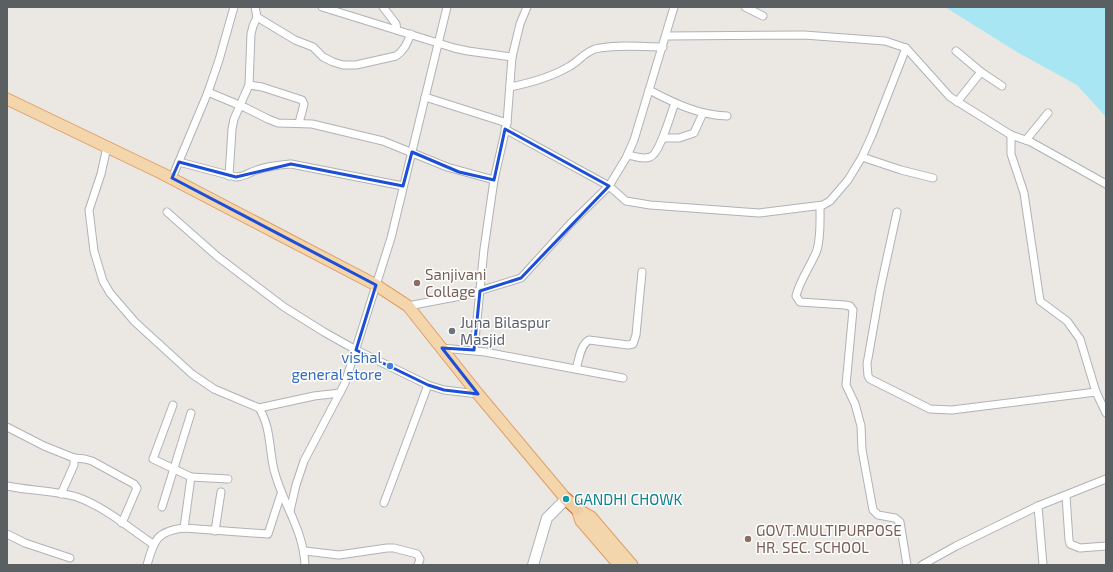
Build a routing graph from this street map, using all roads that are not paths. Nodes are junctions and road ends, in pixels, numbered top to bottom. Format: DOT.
graph roads {
  1 [pos="234,7"];
  2 [pos="254,7"];
  3 [pos="322,7"];
  4 [pos="383,7"];
  5 [pos="447,7"];
  6 [pos="527,7"];
  7 [pos="674,7"];
  8 [pos="745,7"];
  9 [pos="763,16"];
  10 [pos="257,17"];
  11 [pos="397,30"];
  12 [pos="411,34"];
  13 [pos="666,36"];
  14 [pos="438,42"];
  15 [pos="662,47"];
  16 [pos="906,48"];
  17 [pos="956,51"];
  18 [pos="512,57"];
  19 [pos="981,72"];
  20 [pos="249,84"];
  21 [pos="1002,86"];
  22 [pos="510,87"];
  23 [pos="649,90"];
  24 [pos="208,92"];
  25 [pos="425,98"];
  26 [pos="7,99"];
  27 [pos="957,102"];
  28 [pos="675,103"];
  29 [pos="240,105"];
  30 [pos="703,113"];
  31 [pos="1048,113"];
  32 [pos="727,116"];
  33 [pos="299,123"];
  34 [pos="506,126"];
  35 [pos="1011,135"];
  36 [pos="663,138"];
  37 [pos="1026,140"];
  38 [pos="108,147"];
  39 [pos="412,152"];
  40 [pos="628,155"];
  41 [pos="862,157"];
  42 [pos="179,162"];
  43 [pos="229,176"];
  44 [pos="172,178"];
  45 [pos="934,178"];
  46 [pos="494,180"];
  47 [pos="1106,184"];
  48 [pos="403,186"];
  49 [pos="609,186"];
  50 [pos="820,206"];
  51 [pos="168,212"];
  52 [pos="897,212"];
  53 [pos="642,272"];
  54 [pos="376,285"];
  55 [pos="480,290"];
  56 [pos="408,306"];
  57 [pos="442,348"];
  58 [pos="356,350"];
  59 [pos="474,350"];
  60 [pos="576,369"];
  61 [pos="623,378"];
  62 [pos="428,385"];
  63 [pos="1096,392"];
  64 [pos="340,393"];
  65 [pos="478,394"];
  66 [pos="173,405"];
  67 [pos="259,408"];
  68 [pos="191,413"];
  69 [pos="1106,413"];
  70 [pos="7,427"];
  71 [pos="74,458"];
  72 [pos="173,469"];
  73 [pos="191,477"];
  74 [pos="228,479"];
  75 [pos="1106,480"];
  76 [pos="7,486"];
  77 [pos="221,492"];
  78 [pos="62,494"];
  79 [pos="281,494"];
  80 [pos="1066,496"];
  81 [pos="566,499"];
  82 [pos="384,503"];
  83 [pos="1038,506"];
  84 [pos="162,507"];
  85 [pos="577,509"];
  86 [pos="290,511"];
  87 [pos="122,523"];
  88 [pos="184,528"];
  89 [pos="215,530"];
  90 [pos="7,534"];
  91 [pos="154,544"];
  92 [pos="1106,546"];
  93 [pos="305,552"];
  94 [pos="70,558"];
  95 [pos="147,565"];
  96 [pos="306,565"];
  97 [pos="418,565"];
  98 [pos="533,565"];
  99 [pos="619,565"];
  100 [pos="632,565"];
  101 [pos="907,565"];
  102 [pos="922,565"];
  103 [pos="1043,565"];
  1 -- 24 [label="street"];
  2 -- 10 [label="street"];
  3 -- 11 [label="street"];
  4 -- 11 [label="street"];
  5 -- 14 [label="street"];
  6 -- 18 [label="street"];
  7 -- 13 [label="street"];
  8 -- 9 [label="street"];
  10 -- 12 [label="street"];
  10 -- 20 [label="street"];
  11 -- 12 [label="street"];
  12 -- 14 [label="street"];
  13 -- 15 [label="street"];
  13 -- 16 [label="street"];
  14 -- 18 [label="street"];
  14 -- 25 [label="street"];
  15 -- 22 [label="street"];
  15 -- 23 [label="street"];
  16 -- 27 [label="street"];
  16 -- 41 [label="street"];
  17 -- 19 [label="street"];
  18 -- 22 [label="street"];
  19 -- 21 [label="street"];
  19 -- 27 [label="street"];
  20 -- 29 [label="street"];
  20 -- 33 [label="street"];
  22 -- 34 [label="street"];
  23 -- 28 [label="street"];
  23 -- 40 [label="street"];
  24 -- 29 [label="street"];
  24 -- 42 [label="street"];
  25 -- 34 [label="street"];
  25 -- 39 [label="street"];
  26 -- 38 [label="main road"];
  27 -- 35 [label="street"];
  28 -- 30 [label="street"];
  28 -- 36 [label="street"];
  29 -- 33 [label="street"];
  29 -- 43 [label="street"];
  30 -- 32 [label="street"];
  30 -- 36 [label="street"];
  31 -- 37 [label="street"];
  33 -- 39 [label="street"];
  34 -- 46 [label="street"];
  34 -- 49 [label="street"];
  35 -- 37 [label="street"];
  35 -- 63 [label="street"];
  36 -- 40 [label="street"];
  37 -- 47 [label="street"];
  38 -- 44 [label="main road"];
  38 -- 67 [label="street"];
  39 -- 46 [label="street"];
  39 -- 48 [label="street"];
  40 -- 49 [label="street"];
  41 -- 45 [label="street"];
  41 -- 50 [label="street"];
  42 -- 43 [label="street"];
  42 -- 44 [label="street"];
  43 -- 48 [label="street"];
  44 -- 54 [label="main road"];
  46 -- 55 [label="street"];
  48 -- 54 [label="street"];
  49 -- 50 [label="street"];
  49 -- 55 [label="street"];
  50 -- 101 [label="street"];
  51 -- 58 [label="street"];
  52 -- 63 [label="street"];
  53 -- 60 [label="street"];
  54 -- 56 [label="main road"];
  54 -- 58 [label="street"];
  55 -- 56 [label="street"];
  55 -- 59 [label="street"];
  56 -- 57 [label="main road"];
  57 -- 59 [label="street"];
  57 -- 65 [label="main road"];
  58 -- 62 [label="street"];
  58 -- 64 [label="street"];
  59 -- 60 [label="street"];
  60 -- 61 [label="street"];
  62 -- 65 [label="street"];
  62 -- 82 [label="street"];
  63 -- 69 [label="street"];
  64 -- 67 [label="street"];
  64 -- 86 [label="street"];
  65 -- 81 [label="main road"];
  66 -- 72 [label="street"];
  67 -- 79 [label="street"];
  68 -- 72 [label="street"];
  70 -- 71 [label="street"];
  71 -- 78 [label="street"];
  71 -- 87 [label="street"];
  72 -- 73 [label="street"];
  72 -- 84 [label="street"];
  73 -- 74 [label="street"];
  73 -- 88 [label="street"];
  75 -- 80 [label="street"];
  76 -- 78 [label="street"];
  77 -- 89 [label="street"];
  78 -- 87 [label="street"];
  79 -- 86 [label="street"];
  79 -- 89 [label="street"];
  80 -- 83 [label="street"];
  80 -- 92 [label="street"];
  81 -- 85 [label="highway"];
  81 -- 98 [label="main road"];
  83 -- 102 [label="street"];
  83 -- 103 [label="street"];
  85 -- 99 [label="main road"];
  85 -- 100 [label="main road"];
  86 -- 93 [label="street"];
  87 -- 91 [label="street"];
  88 -- 89 [label="street"];
  88 -- 91 [label="street"];
  90 -- 94 [label="street"];
  91 -- 95 [label="street"];
  93 -- 96 [label="street"];
  93 -- 97 [label="street"];
}
